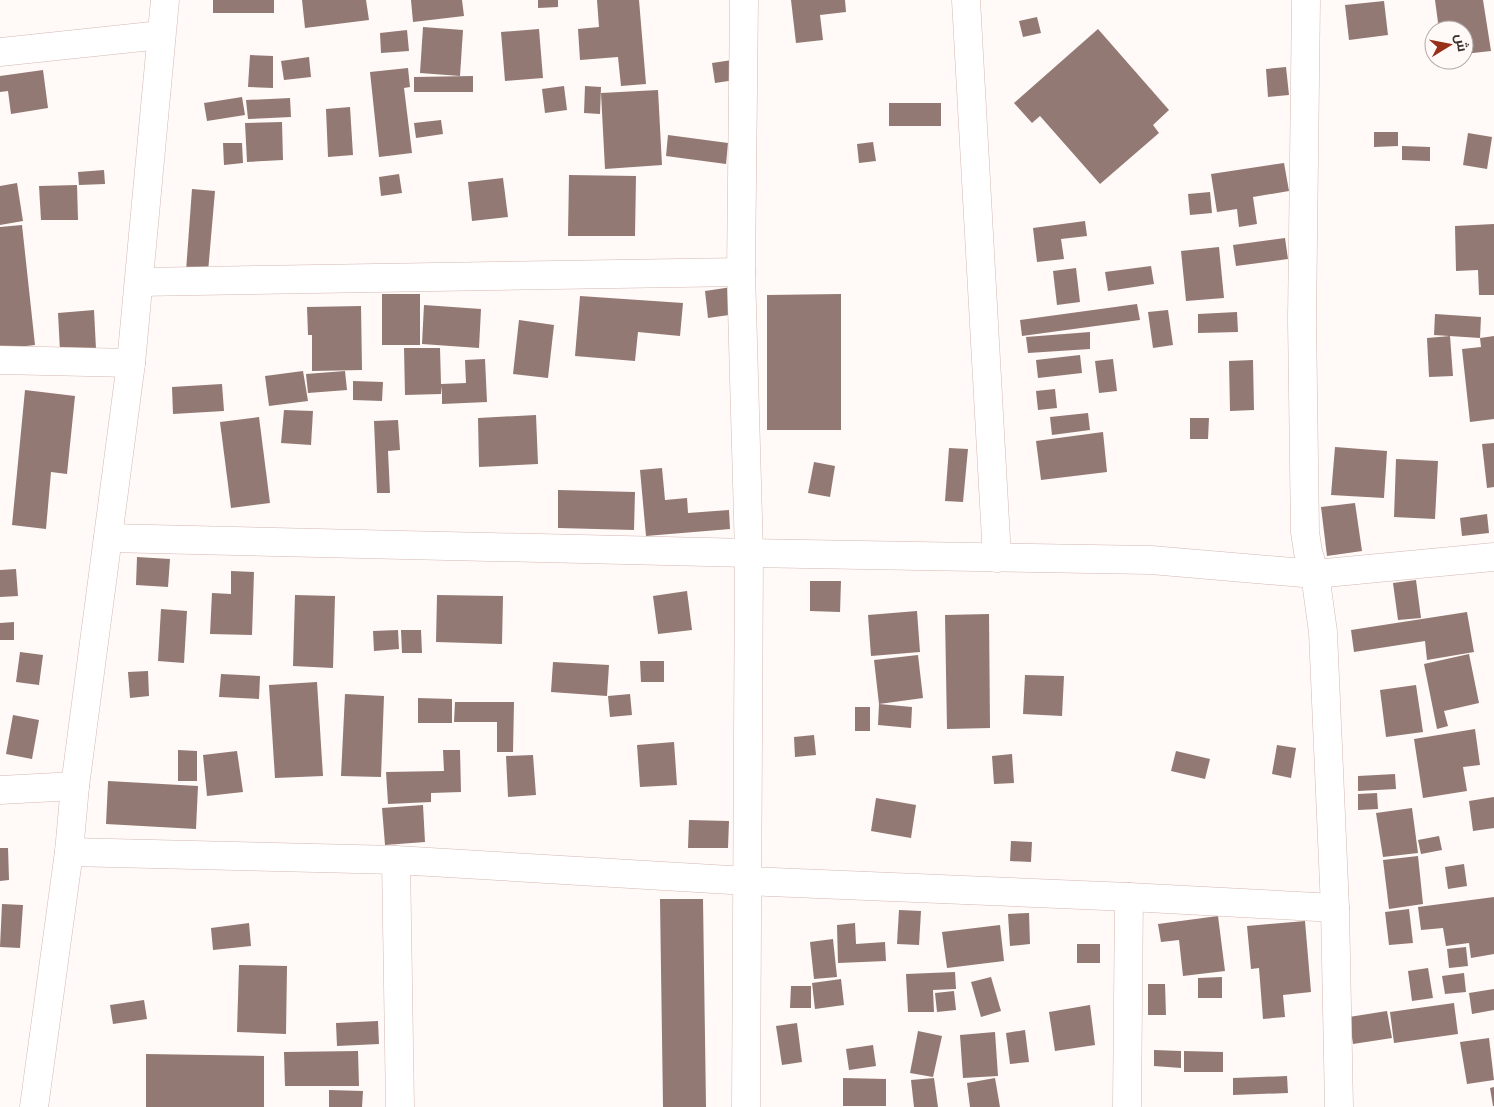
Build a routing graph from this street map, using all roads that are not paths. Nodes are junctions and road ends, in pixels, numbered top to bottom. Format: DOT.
graph roads {
  1 [pos="165,0"];
  2 [pos="744,0"];
  3 [pos="966,0"];
  4 [pos="1306,0"];
  5 [pos="161,35"];
  6 [pos="0,52"];
  7 [pos="741,272"];
  8 [pos="139,282"];
  9 [pos="0,360"];
  10 [pos="131,363"];
  11 [pos="108,538"];
  12 [pos="749,553"];
  13 [pos="1494,557"];
  14 [pos="997,558"];
  15 [pos="1314,574"];
  16 [pos="76,786"];
  17 [pos="0,790"];
  18 [pos="69,852"];
  19 [pos="396,860"];
  20 [pos="747,882"];
  21 [pos="1128,897"];
  22 [pos="1335,908"];
  23 [pos="34,1107"];
  24 [pos="400,1107"];
  25 [pos="746,1107"];
  26 [pos="1127,1107"];
  27 [pos="1339,1107"];
  1 -- 5 [label="street"];
  2 -- 7 [label="street"];
  3 -- 14 [label="street"];
  4 -- 15 [label="street"];
  5 -- 6 [label="street"];
  5 -- 8 [label="street"];
  7 -- 8 [label="street"];
  7 -- 12 [label="street"];
  8 -- 10 [label="street"];
  9 -- 10 [label="street"];
  10 -- 11 [label="street"];
  11 -- 12 [label="street"];
  11 -- 16 [label="street"];
  12 -- 14 [label="street"];
  12 -- 20 [label="street"];
  13 -- 15 [label="street"];
  14 -- 15 [label="street"];
  15 -- 22 [label="street"];
  16 -- 17 [label="street"];
  16 -- 18 [label="street"];
  18 -- 19 [label="street"];
  18 -- 23 [label="street"];
  19 -- 20 [label="street"];
  19 -- 24 [label="street"];
  20 -- 21 [label="street"];
  20 -- 25 [label="street"];
  21 -- 22 [label="street"];
  21 -- 26 [label="street"];
  22 -- 27 [label="street"];
}
